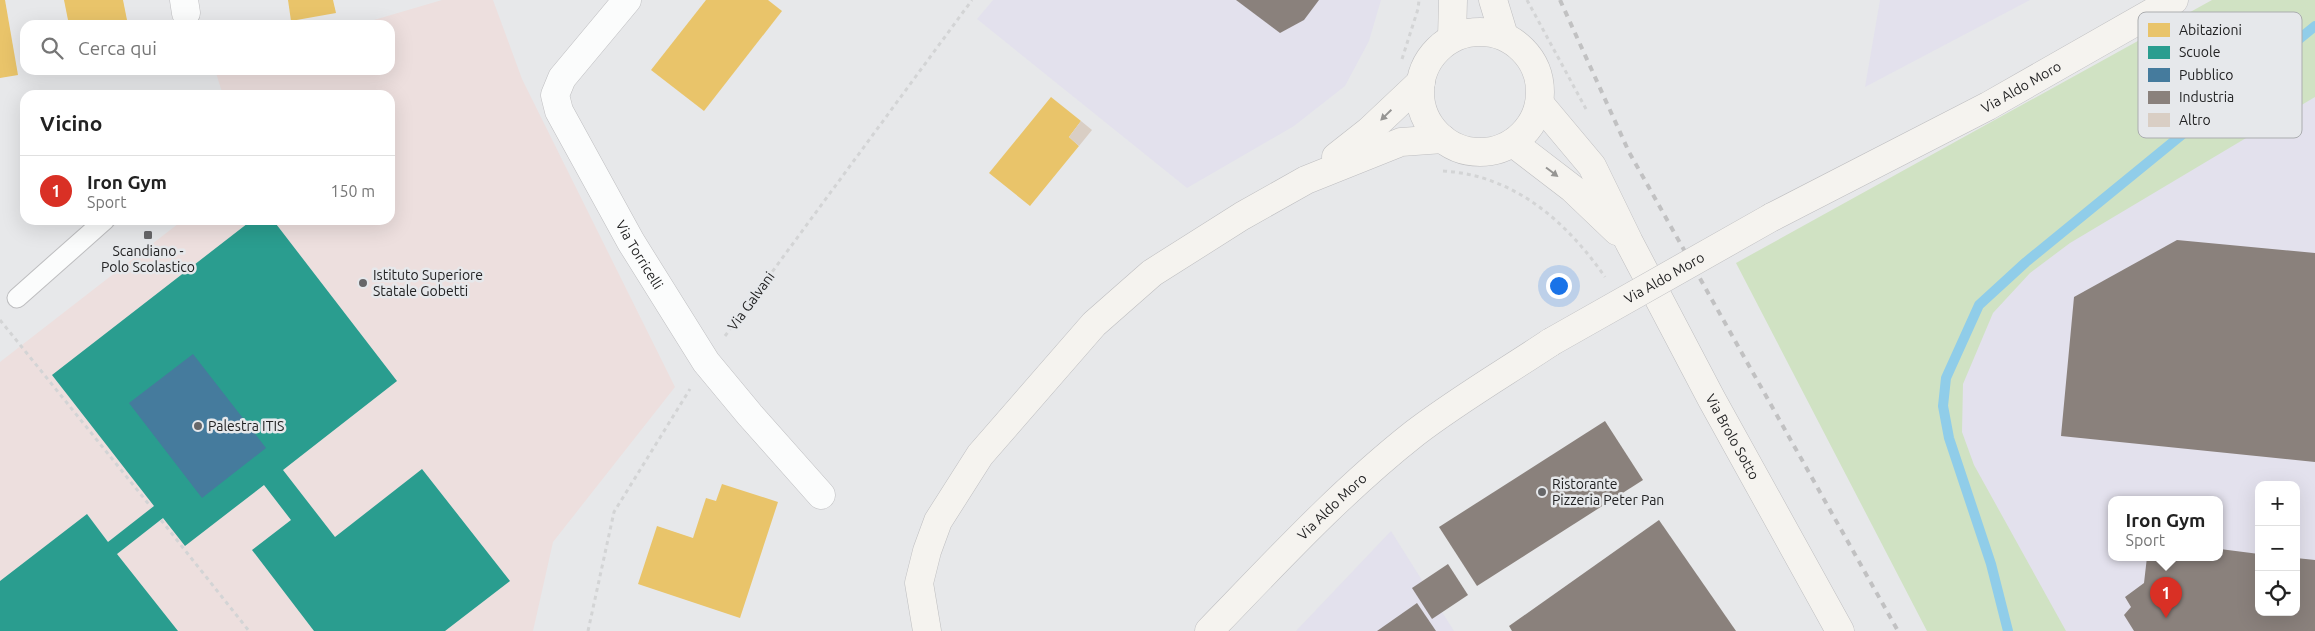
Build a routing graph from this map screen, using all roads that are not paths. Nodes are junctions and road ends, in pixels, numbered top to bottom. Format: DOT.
graph roads {
  1 [pos="627,0"];
  2 [pos="1454,0"];
  3 [pos="1493,0"];
  4 [pos="2174,0"];
  5 [pos="2153,12"];
  6 [pos="2138,21"];
  7 [pos="1504,36"];
  8 [pos="1452,38"];
  9 [pos="1421,82"];
  10 [pos="1540,104"];
  11 [pos="1443,139"];
  12 [pos="1513,143"];
  13 [pos="1306,180"];
  14 [pos="99,225"];
  15 [pos="1628,242"];
  16 [pos="17,298"];
  17 [pos="821,495"];
  18 [pos="927,631"];
  19 [pos="1209,631"];
  20 [pos="1840,631"];
  1 -- 17 [label="street, Via Torricelli"];
  2 -- 8 [label="main road"];
  3 -- 7 [label="main road"];
  4 -- 5 [label="main road, Via Aldo Moro, bridge"];
  6 -- 19 [label="main road, Via Aldo Moro, bridge"];
  7 -- 8 [label="main road"];
  7 -- 10 [label="main road"];
  8 -- 9 [label="main road"];
  9 -- 11 [label="main road"];
  9 -- 13 [label="main road, one-way"];
  10 -- 12 [label="main road"];
  10 -- 15 [label="main road, Via Brolo Sotto"];
  11 -- 12 [label="main road"];
  11 -- 13 [label="main road"];
  12 -- 15 [label="main road, Via Brolo Sotto, one-way"];
  13 -- 18 [label="main road"];
  14 -- 16 [label="lane"];
  15 -- 20 [label="main road, Via Brolo Sotto"];
}
